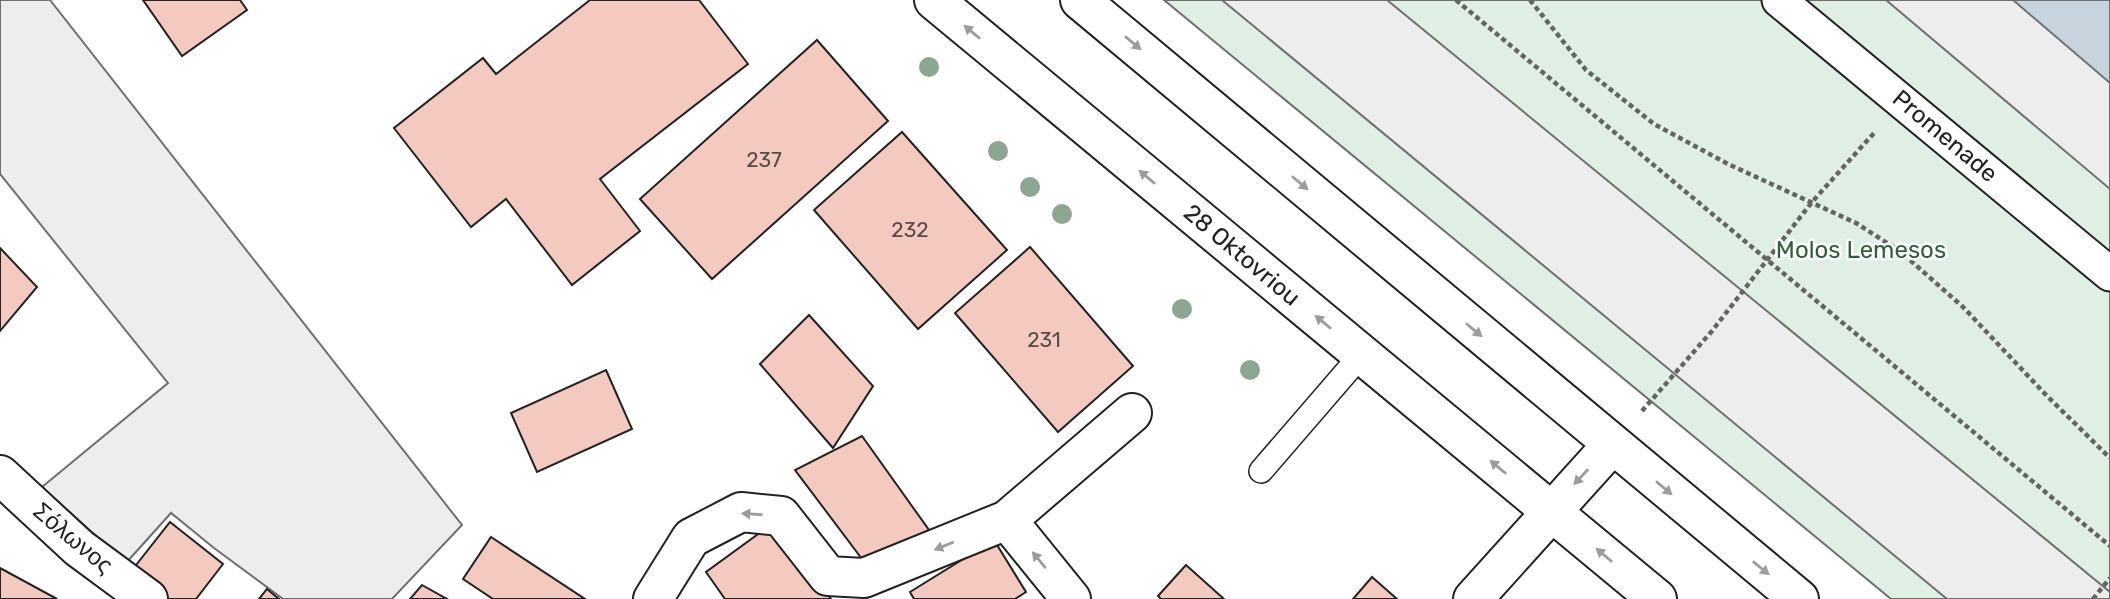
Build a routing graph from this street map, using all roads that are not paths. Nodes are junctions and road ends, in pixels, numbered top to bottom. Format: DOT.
graph roads {
  1 [pos="934,0"];
  2 [pos="1080,0"];
  3 [pos="1779,0"];
  4 [pos="2110,274"];
  5 [pos="1362,354"];
  6 [pos="1132,413"];
  7 [pos="1612,444"];
  8 [pos="1261,471"];
  9 [pos="0,475"];
  10 [pos="1551,510"];
  11 [pos="1007,520"];
  12 [pos="148,599"];
  13 [pos="653,599"];
  14 [pos="1071,599"];
  15 [pos="1473,599"];
  16 [pos="1657,599"];
  17 [pos="1798,599"];
  5 -- 1 [label="main road, 28 Oktovriou, one-way"];
  2 -- 7 [label="main road, one-way"];
  3 -- 4 [label="street, Promenade"];
  5 -- 8 [label="lane"];
  10 -- 5 [label="main road, 28 Oktovriou, one-way"];
  6 -- 11 [label="main road"];
  7 -- 10 [label="main road, one-way"];
  7 -- 17 [label="main road, one-way"];
  9 -- 12 [label="main road, Σόλωνος"];
  10 -- 15 [label="main road"];
  16 -- 10 [label="main road, 28 Oktovriou, one-way"];
  11 -- 13 [label="main road, one-way"];
  14 -- 11 [label="main road, one-way"];
}
